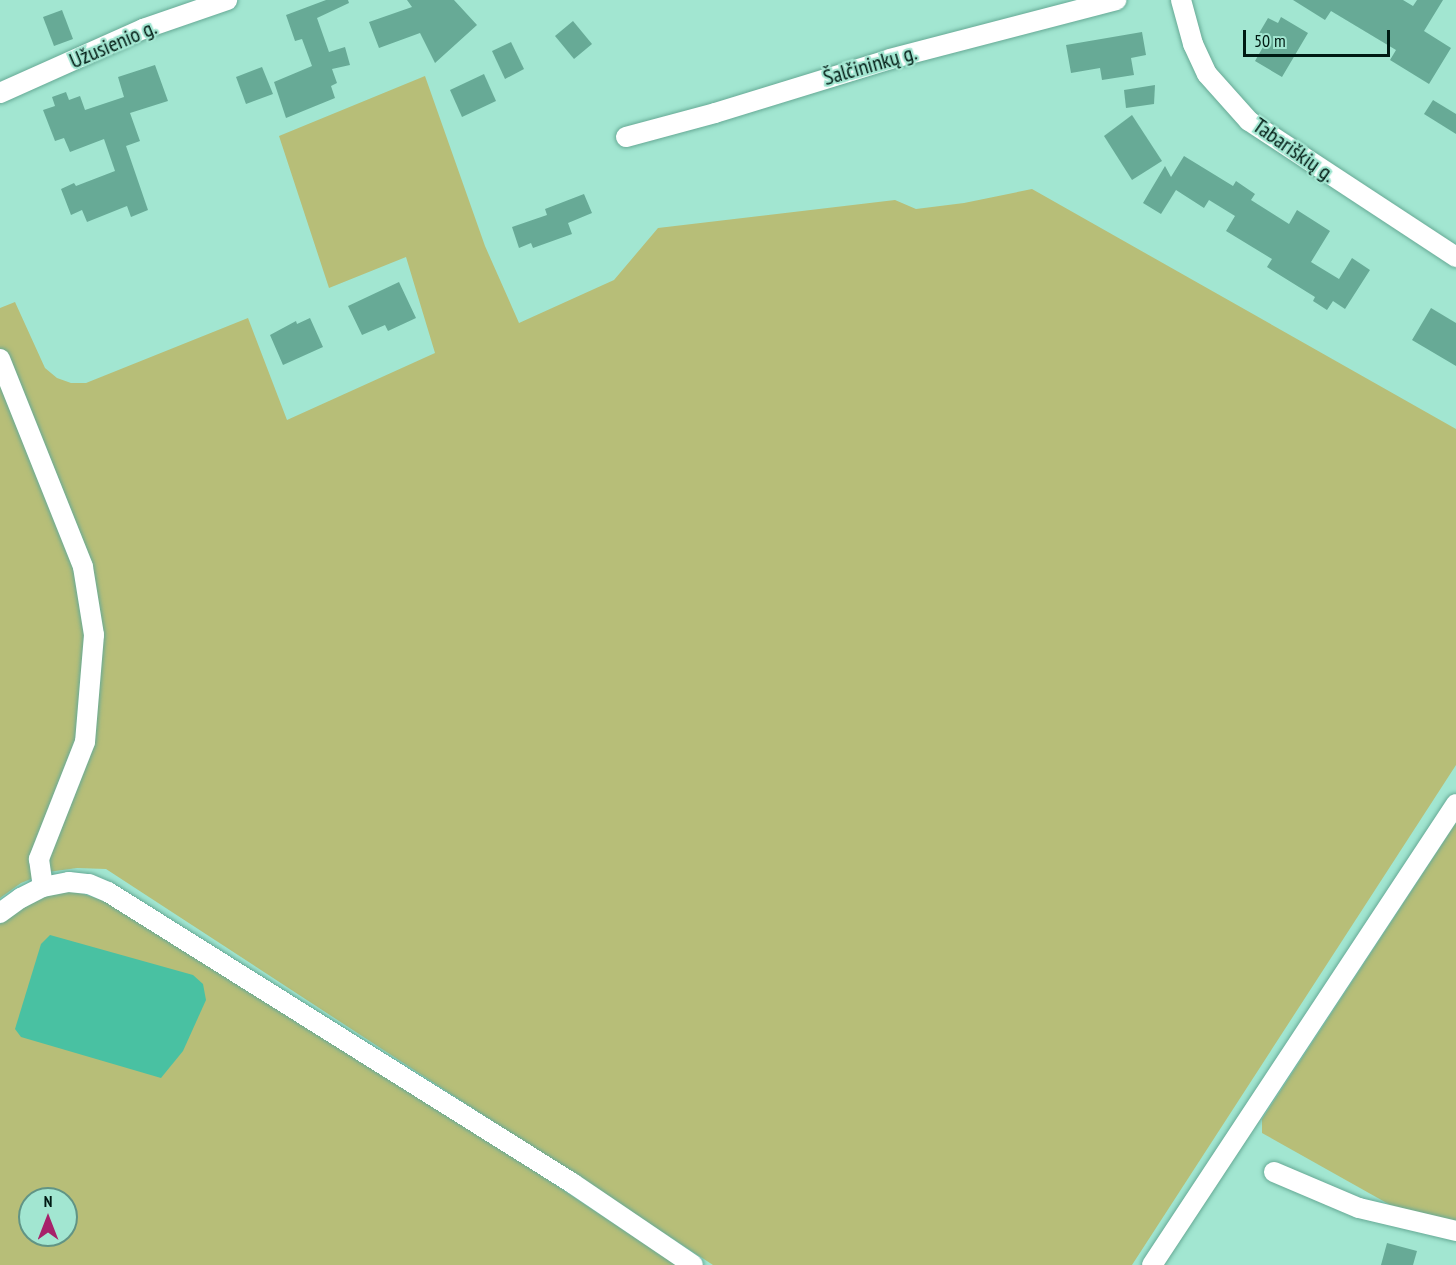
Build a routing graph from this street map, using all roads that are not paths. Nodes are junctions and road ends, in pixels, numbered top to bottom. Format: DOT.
graph roads {
  1 [pos="227,0"];
  2 [pos="1116,0"];
  3 [pos="1181,0"];
  4 [pos="0,93"];
  5 [pos="626,137"];
  6 [pos="1456,258"];
  7 [pos="0,359"];
  8 [pos="1456,804"];
  9 [pos="43,887"];
  10 [pos="0,913"];
  11 [pos="1274,1172"];
  12 [pos="1456,1232"];
  13 [pos="693,1265"];
  14 [pos="1152,1265"];
  1 -- 4 [label="street, Užusienio g."];
  2 -- 5 [label="street, Šalčininkų g."];
  3 -- 6 [label="street, Tabariškių g."];
  7 -- 9 [label="street"];
  8 -- 14 [label="street"];
  9 -- 10 [label="street"];
  9 -- 13 [label="street"];
  11 -- 12 [label="street"];
}
